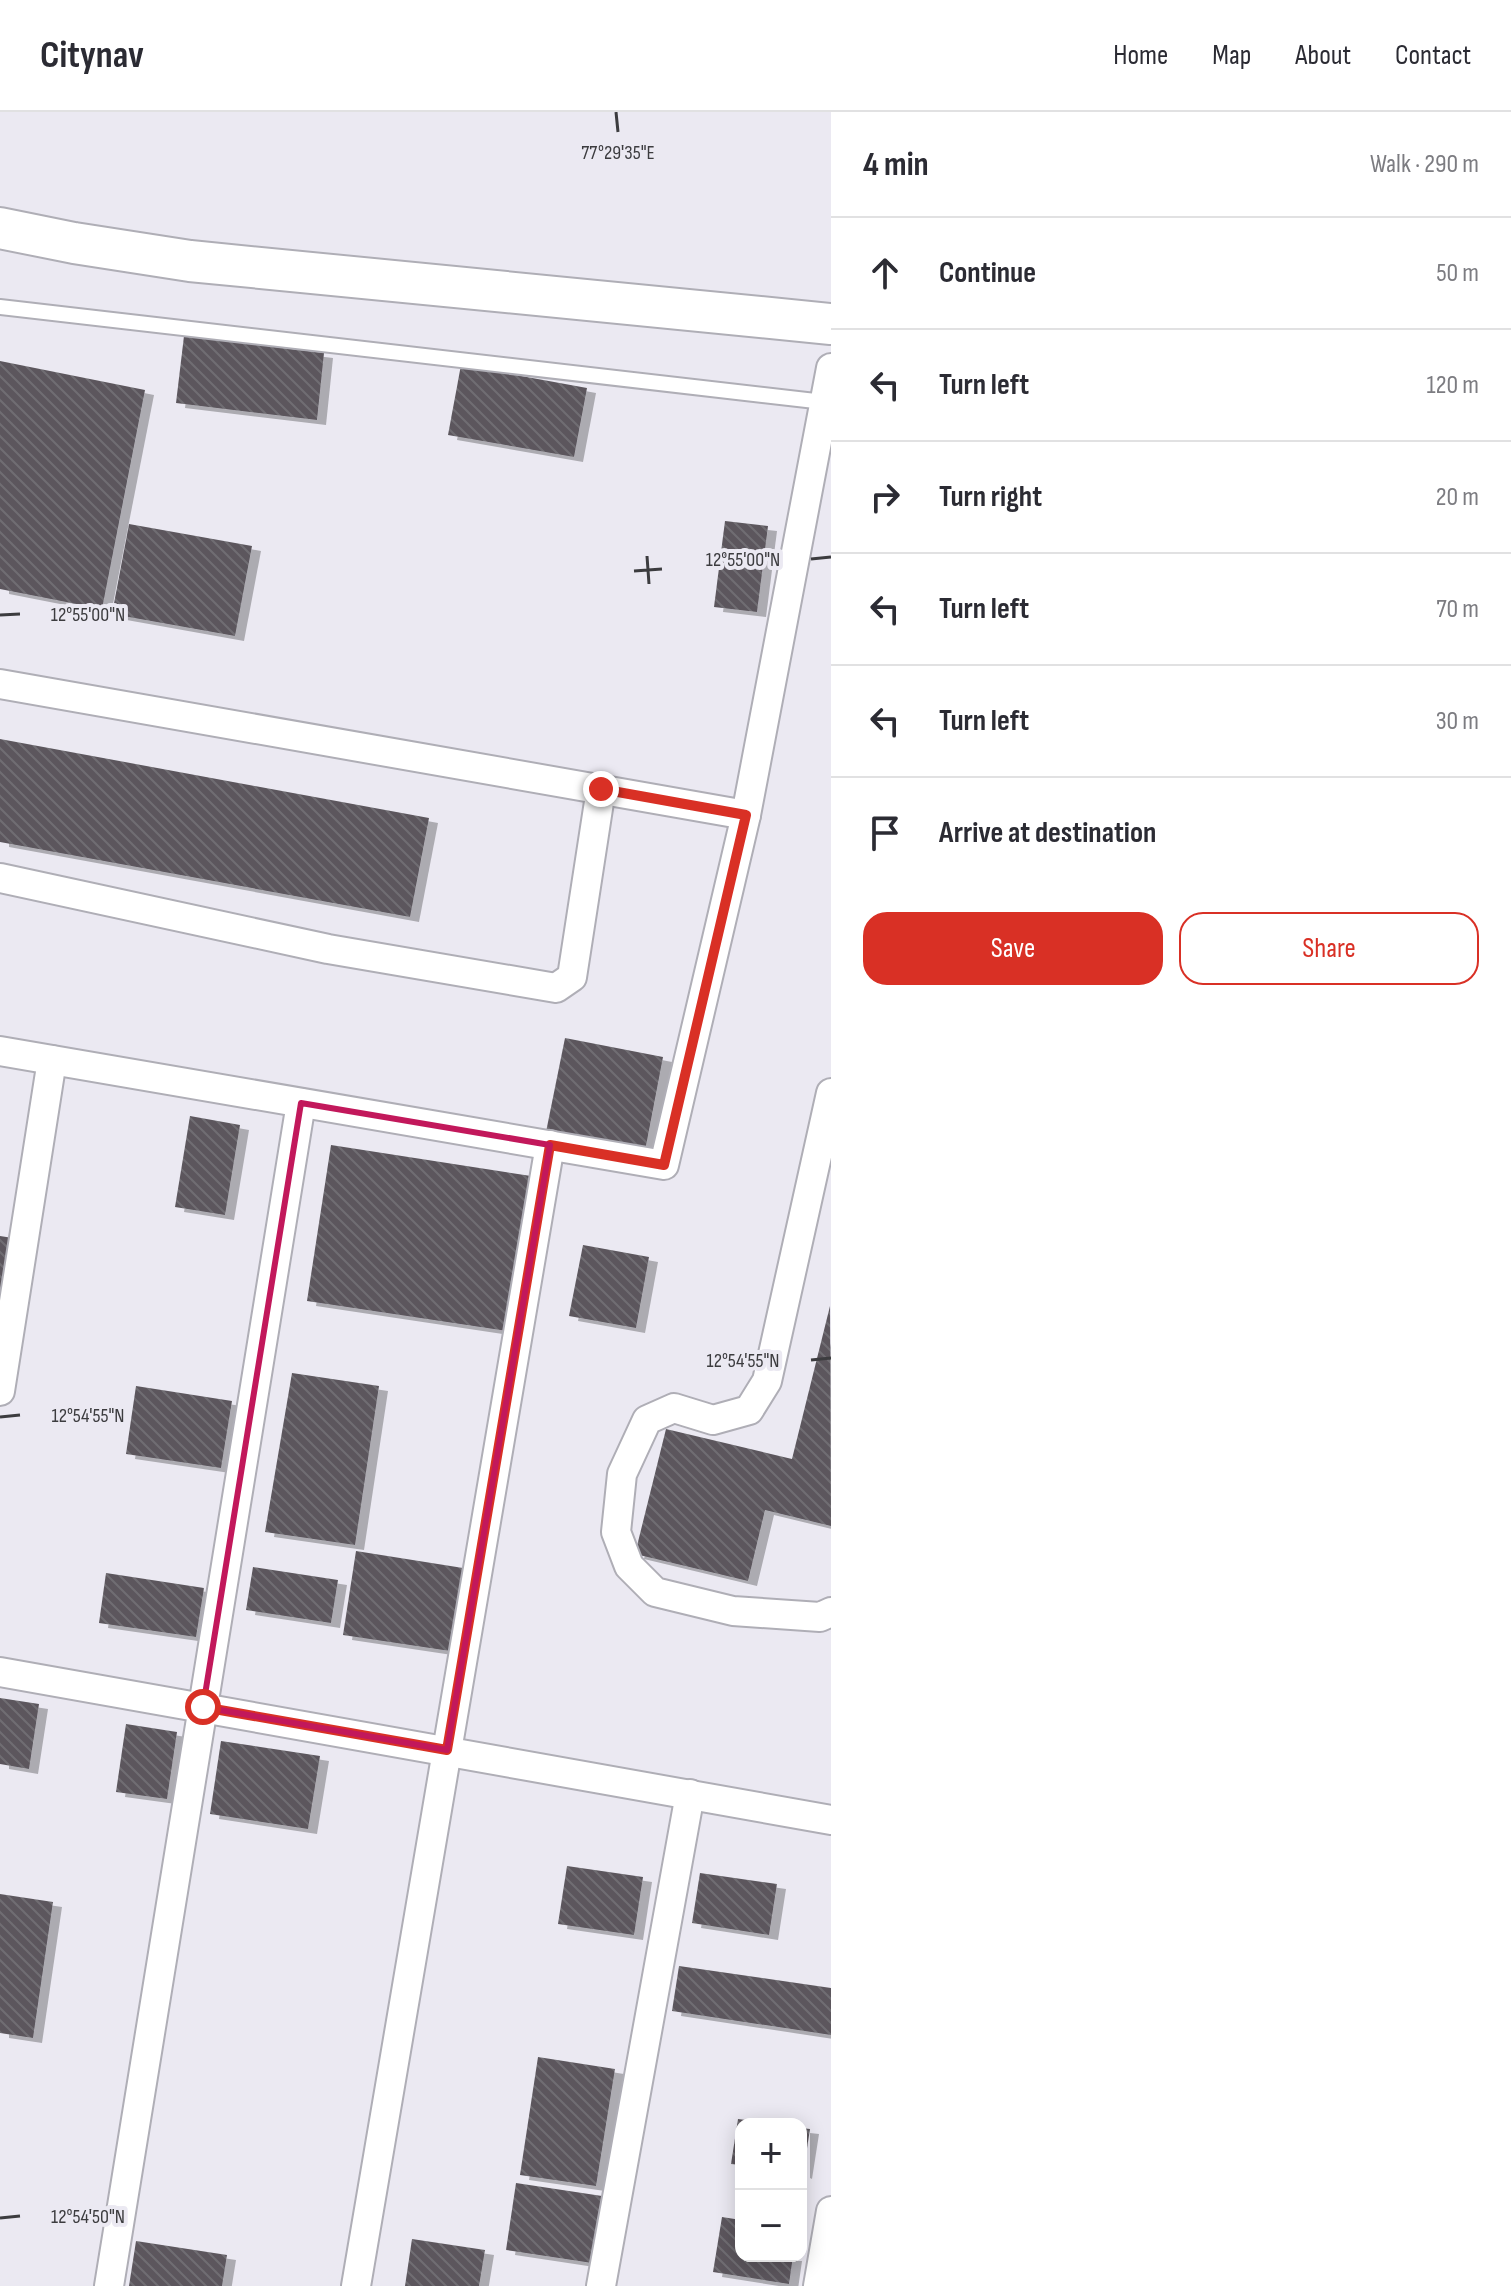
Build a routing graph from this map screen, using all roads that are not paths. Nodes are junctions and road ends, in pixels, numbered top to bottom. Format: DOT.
graph roads {
  1 [pos="0,228"];
  2 [pos="0,307"];
  3 [pos="831,324"];
  4 [pos="831,368"];
  5 [pos="824,402"];
  6 [pos="0,684"];
  7 [pos="601,789"];
  8 [pos="746,815"];
  9 [pos="0,878"];
  10 [pos="0,1051"];
  11 [pos="52,1060"];
  12 [pos="831,1093"];
  13 [pos="301,1103"];
  14 [pos="550,1145"];
  15 [pos="0,1391"];
  16 [pos="831,1612"];
  17 [pos="0,1672"];
  18 [pos="203,1707"];
  19 [pos="447,1750"];
  20 [pos="690,1794"];
  21 [pos="831,1820"];
  22 [pos="831,2211"];
  23 [pos="109,2286"];
  24 [pos="356,2286"];
  25 [pos="601,2286"];
  26 [pos="818,2286"];
  1 -- 3 [label="street"];
  2 -- 5 [label="lane"];
  4 -- 5 [label="street"];
  5 -- 8 [label="street"];
  6 -- 7 [label="street"];
  7 -- 8 [label="street"];
  7 -- 9 [label="street"];
  8 -- 14 [label="street"];
  10 -- 11 [label="street"];
  11 -- 13 [label="street"];
  11 -- 15 [label="street"];
  12 -- 16 [label="street"];
  13 -- 14 [label="street"];
  13 -- 18 [label="street"];
  14 -- 19 [label="street"];
  17 -- 18 [label="street"];
  18 -- 19 [label="street"];
  18 -- 23 [label="street"];
  19 -- 20 [label="street"];
  19 -- 24 [label="street"];
  20 -- 21 [label="street"];
  20 -- 25 [label="street"];
  22 -- 26 [label="street"];
}
